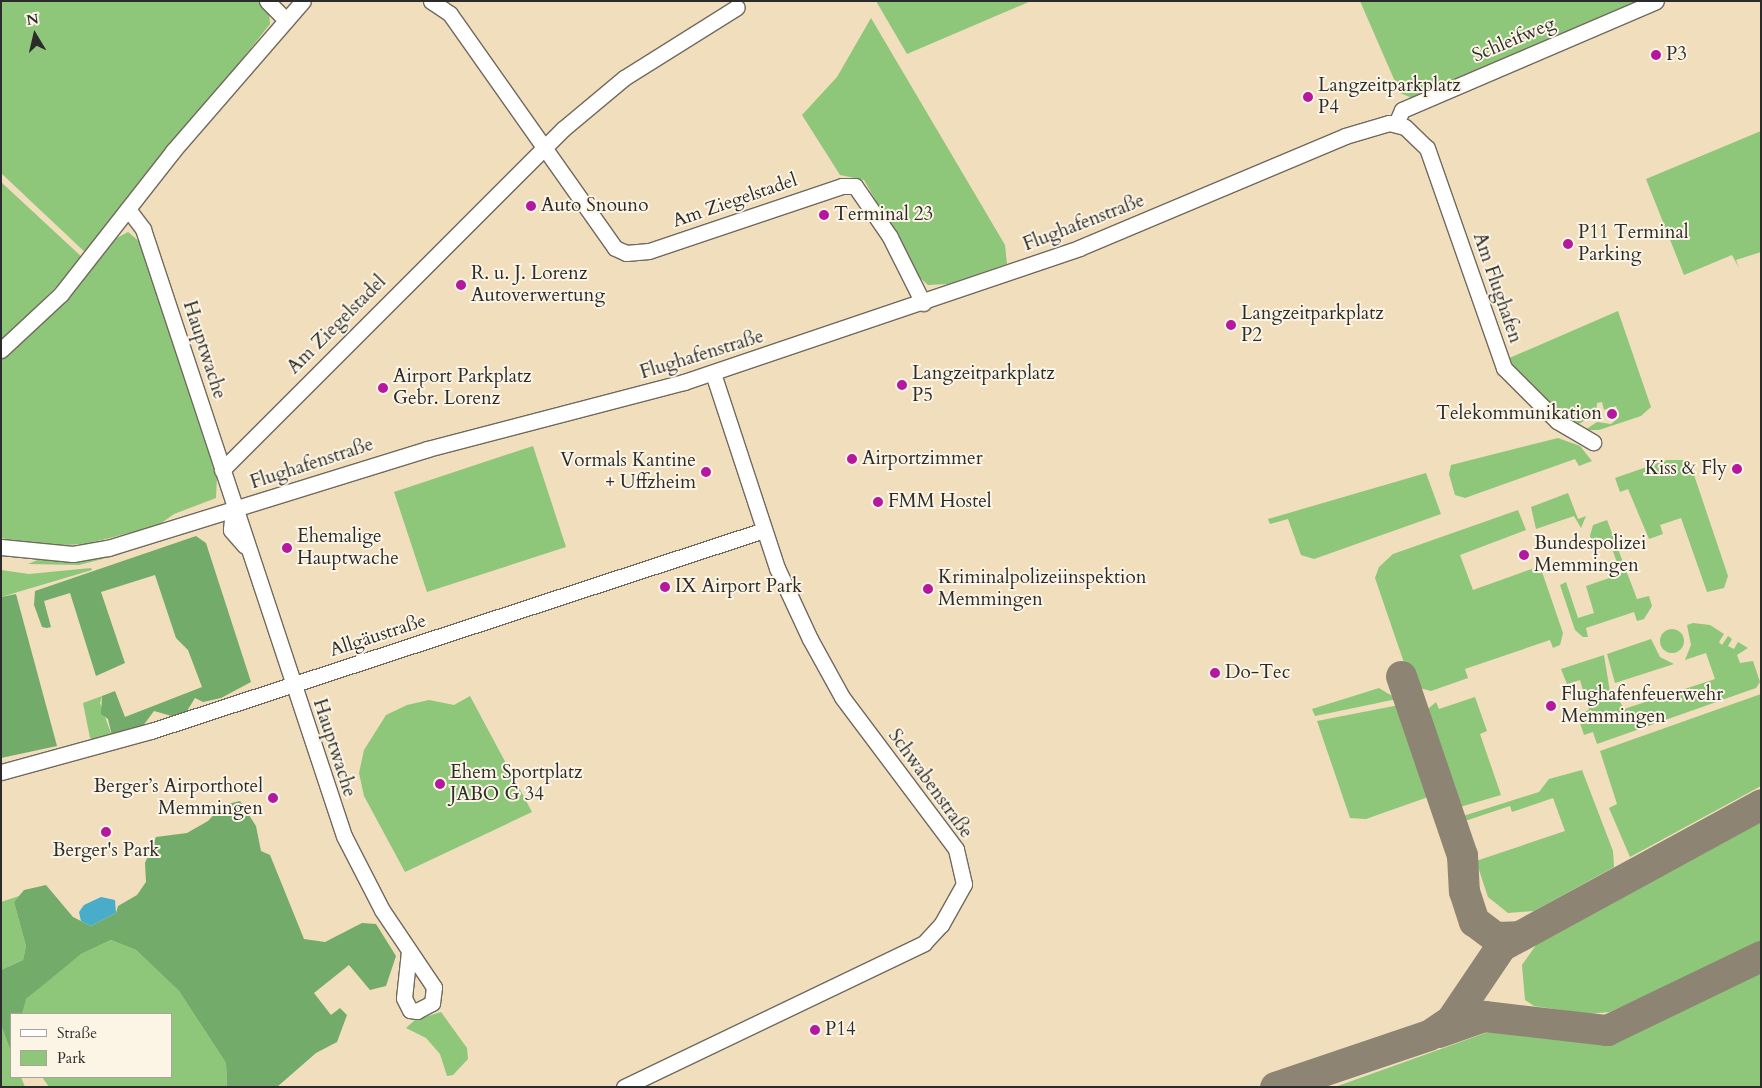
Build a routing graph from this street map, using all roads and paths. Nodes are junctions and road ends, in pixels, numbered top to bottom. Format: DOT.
graph roads {
  1 [pos="267,1"];
  2 [pos="303,1"];
  3 [pos="431,1"];
  4 [pos="1656,1"];
  5 [pos="737,7"];
  6 [pos="286,20"];
  7 [pos="1396,124"];
  8 [pos="545,146"];
  9 [pos="128,209"];
  10 [pos="923,303"];
  11 [pos="1,350"];
  12 [pos="713,373"];
  13 [pos="1594,442"];
  14 [pos="222,470"];
  15 [pos="233,510"];
  16 [pos="764,530"];
  17 [pos="1,547"];
  18 [pos="292,684"];
  19 [pos="1,772"];
  20 [pos="409,951"];
  21 [pos="656,1072"];
  22 [pos="624,1087"];
  23 [pos="646,1087"];
  1 -- 6 [label="street"];
  2 -- 6 [label="street"];
  3 -- 8 [label="street"];
  4 -- 7 [label="street, Schleifweg"];
  5 -- 8 [label="street, Am Ziegelstadel"];
  6 -- 9 [label="street"];
  7 -- 10 [label="street, Flughafenstraße"];
  7 -- 13 [label="street, Am Flughafen"];
  8 -- 10 [label="street, Am Ziegelstadel"];
  8 -- 14 [label="street, Am Ziegelstadel"];
  9 -- 11 [label="street"];
  9 -- 14 [label="street, Hauptwache"];
  10 -- 12 [label="street, Flughafenstraße"];
  12 -- 15 [label="street, Flughafenstraße"];
  12 -- 16 [label="street, Schwabenstraße"];
  14 -- 15 [label="street, Hauptwache"];
  15 -- 17 [label="street, Flughafenstraße"];
  15 -- 18 [label="street, Hauptwache"];
  16 -- 18 [label="street, Allgäustraße"];
  16 -- 21 [label="street, Schwabenstraße"];
  18 -- 19 [label="street, Allgäustraße"];
  18 -- 20 [label="street, Hauptwache"];
  21 -- 22 [label="street, Schwabenstraße"];
  21 -- 23 [label="street"];
}
